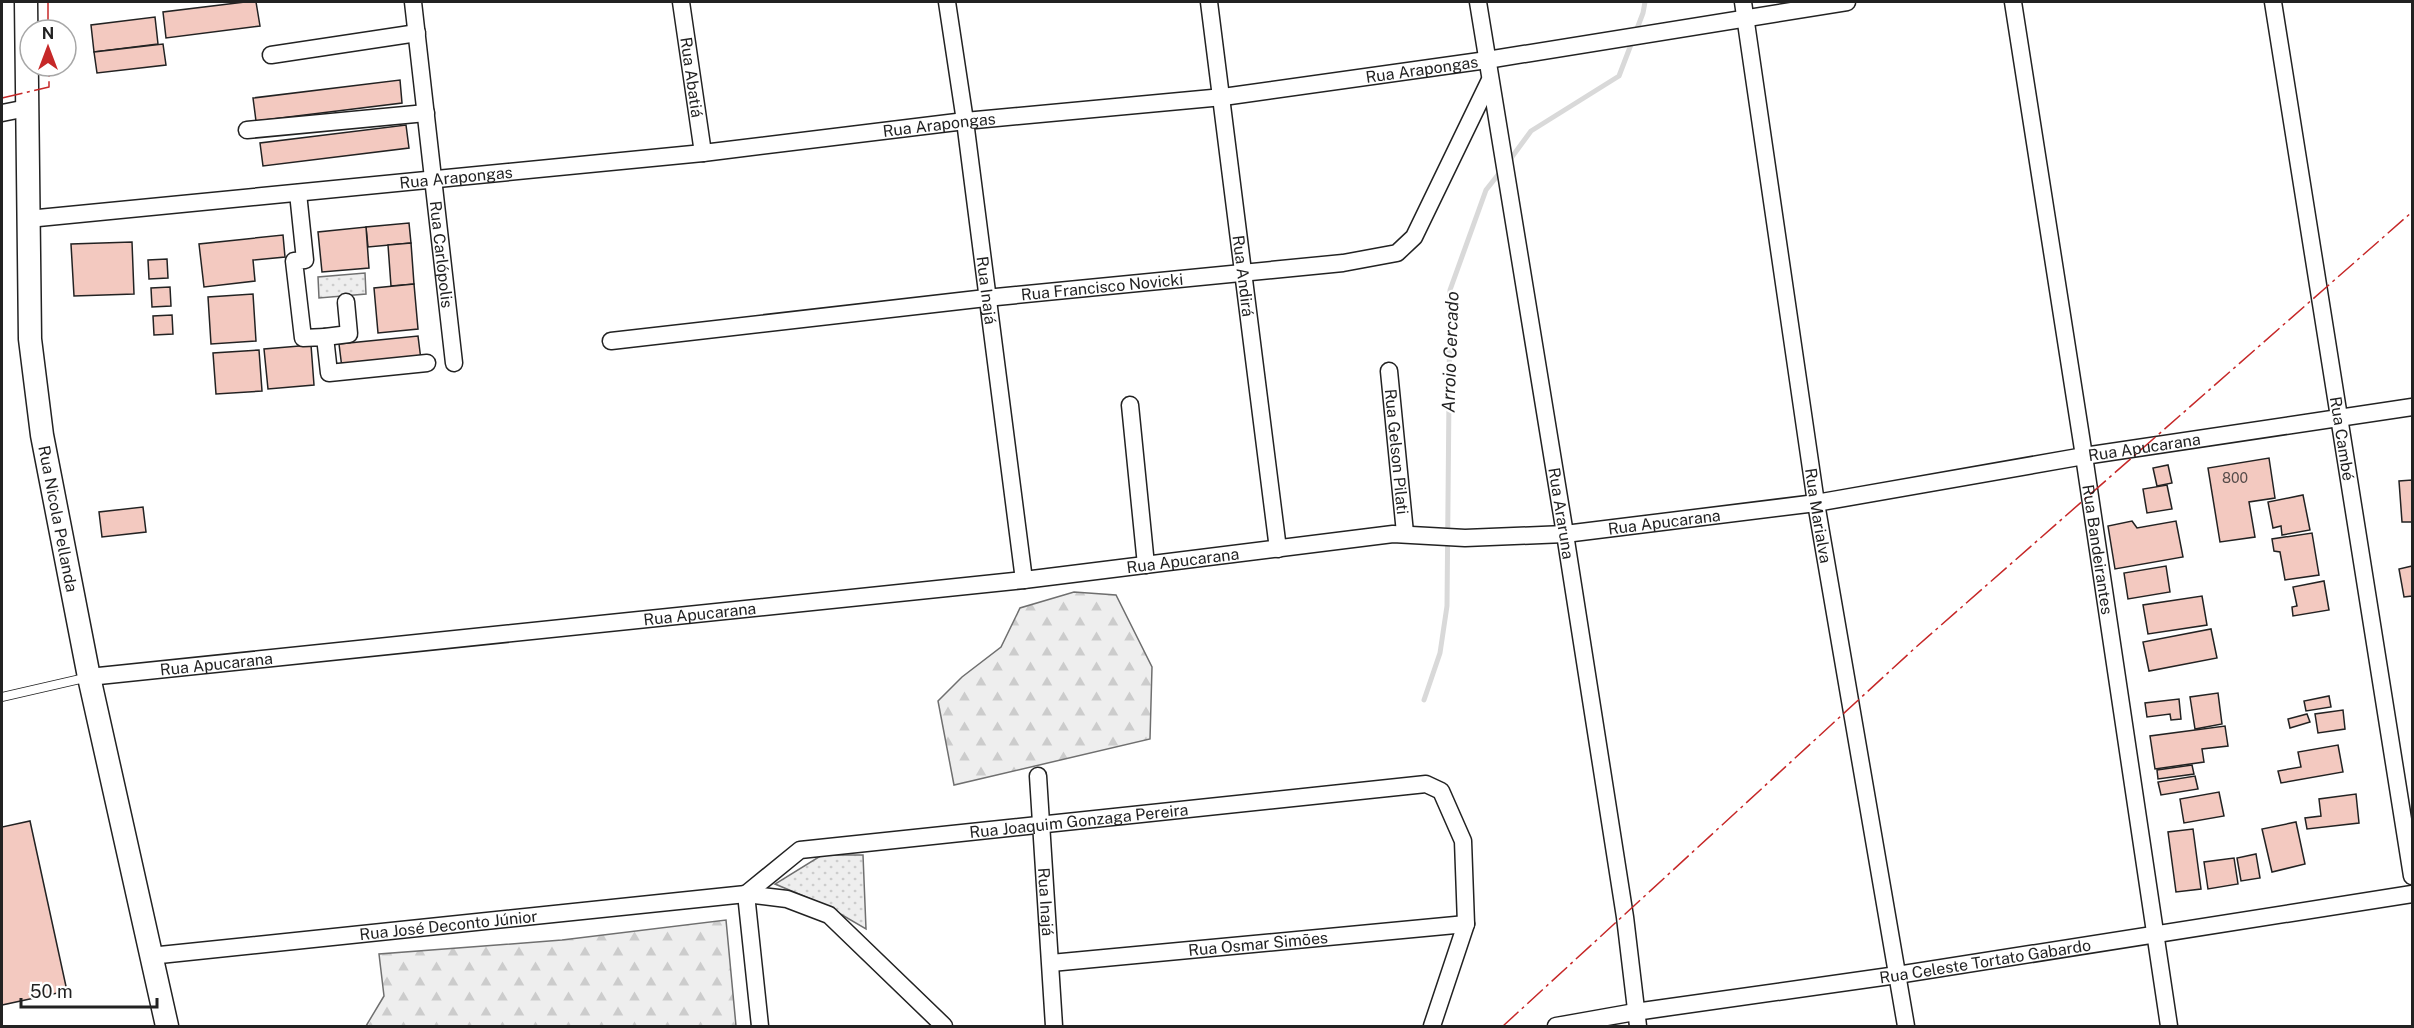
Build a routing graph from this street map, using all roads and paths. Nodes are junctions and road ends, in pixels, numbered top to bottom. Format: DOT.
graph roads {
  1 [pos="26,2"];
  2 [pos="413,2"];
  3 [pos="681,2"];
  4 [pos="947,2"];
  5 [pos="1209,2"];
  6 [pos="1478,2"];
  7 [pos="1846,2"];
  8 [pos="2013,2"];
  9 [pos="2273,2"];
  10 [pos="1744,9"];
  11 [pos="417,33"];
  12 [pos="271,55"];
  13 [pos="1487,60"];
  14 [pos="1489,82"];
  15 [pos="1223,97"];
  16 [pos="27,108"];
  17 [pos="2,113"];
  18 [pos="426,113"];
  19 [pos="965,121"];
  20 [pos="247,130"];
  21 [pos="703,153"];
  22 [pos="435,179"];
  23 [pos="298,193"];
  24 [pos="28,219"];
  25 [pos="1244,272"];
  26 [pos="986,298"];
  27 [pos="346,302"];
  28 [pos="325,337"];
  29 [pos="611,341"];
  30 [pos="427,363"];
  31 [pos="454,363"];
  32 [pos="1389,371"];
  33 [pos="1130,405"];
  34 [pos="2412,407"];
  35 [pos="2342,419"];
  36 [pos="2084,456"];
  37 [pos="1816,503"];
  38 [pos="1405,533"];
  39 [pos="1565,534"];
  40 [pos="1278,549"];
  41 [pos="1146,565"];
  42 [pos="1024,580"];
  43 [pos="89,677"];
  44 [pos="2,696"];
  45 [pos="1038,776"];
  46 [pos="1042,825"];
  47 [pos="2412,876"];
  48 [pos="746,894"];
  49 [pos="2412,894"];
  50 [pos="1466,924"];
  51 [pos="2155,934"];
  52 [pos="150,956"];
  53 [pos="1051,963"];
  54 [pos="1897,975"];
  55 [pos="1636,1019"];
  56 [pos="167,1026"];
  57 [pos="760,1026"];
  58 [pos="944,1026"];
  59 [pos="1054,1026"];
  60 [pos="1432,1026"];
  61 [pos="1556,1026"];
  62 [pos="1906,1026"];
  63 [pos="2169,1026"];
  1 -- 16 [label="main road, Rua Nicola Pellanda"];
  2 -- 11 [label="street, Rua Carlópolis"];
  3 -- 21 [label="street, Rua Abatiá"];
  4 -- 19 [label="street, Rua Inajá"];
  5 -- 15 [label="street, Rua Andirá"];
  6 -- 13 [label="street, Rua Araruna"];
  7 -- 10 [label="street, Rua Arapongas"];
  8 -- 36 [label="street, Rua Bandeirantes"];
  9 -- 35 [label="street, Rua Cambé"];
  10 -- 13 [label="street, Rua Arapongas"];
  10 -- 37 [label="street, Rua Marialva"];
  11 -- 12 [label="street"];
  11 -- 18 [label="street, Rua Carlópolis"];
  13 -- 14 [label="street, Rua Araruna"];
  13 -- 15 [label="street, Rua Arapongas"];
  14 -- 25 [label="street, Rua Francisco Novicki"];
  14 -- 39 [label="street, Rua Araruna"];
  15 -- 19 [label="street, Rua Arapongas"];
  15 -- 25 [label="street, Rua Andirá"];
  16 -- 17 [label="street"];
  16 -- 24 [label="main road, Rua Nicola Pellanda"];
  18 -- 20 [label="street"];
  18 -- 22 [label="street, Rua Carlópolis"];
  19 -- 21 [label="street, Rua Arapongas"];
  19 -- 26 [label="street, Rua Inajá"];
  21 -- 22 [label="street, Rua Arapongas"];
  22 -- 23 [label="street, Rua Arapongas"];
  22 -- 31 [label="street, Rua Carlópolis"];
  23 -- 24 [label="street, Rua Arapongas"];
  23 -- 28 [label="street"];
  24 -- 43 [label="main road, Rua Nicola Pellanda"];
  25 -- 26 [label="street, Rua Francisco Novicki"];
  25 -- 40 [label="street, Rua Andirá"];
  26 -- 29 [label="street, Rua Francisco Novicki"];
  26 -- 42 [label="street, Rua Inajá"];
  27 -- 28 [label="street"];
  28 -- 30 [label="street"];
  32 -- 38 [label="street, Rua Gelson Pilati"];
  33 -- 41 [label="street"];
  34 -- 35 [label="street, Rua Apucarana"];
  35 -- 36 [label="street, Rua Apucarana"];
  35 -- 47 [label="street, Rua Cambé"];
  36 -- 37 [label="street, Rua Apucarana"];
  36 -- 51 [label="street, Rua Bandeirantes"];
  37 -- 39 [label="street, Rua Apucarana"];
  37 -- 54 [label="street, Rua Marialva"];
  38 -- 39 [label="street, Rua Apucarana"];
  38 -- 40 [label="street, Rua Apucarana"];
  39 -- 55 [label="street, Rua Araruna"];
  40 -- 41 [label="street, Rua Apucarana"];
  41 -- 42 [label="street, Rua Apucarana"];
  42 -- 43 [label="street, Rua Apucarana"];
  43 -- 44 [label="lane"];
  43 -- 52 [label="main road, Rua Nicola Pellanda"];
  45 -- 46 [label="street, Rua Inajá"];
  46 -- 48 [label="street, Rua Joaquim Gonzaga Pereira"];
  46 -- 50 [label="street, Rua Joaquim Gonzaga Pereira"];
  46 -- 53 [label="street, Rua Inajá"];
  48 -- 52 [label="street, Rua José Deconto Júnior"];
  48 -- 57 [label="street"];
  48 -- 58 [label="street"];
  49 -- 51 [label="street, Rua Celeste Tortato Gabardo"];
  50 -- 53 [label="street, Rua Osmar Simões"];
  50 -- 60 [label="street"];
  51 -- 54 [label="street, Rua Celeste Tortato Gabardo"];
  51 -- 63 [label="street, Rua Bandeirantes"];
  52 -- 56 [label="main road, Rua Nicola Pellanda"];
  53 -- 59 [label="street, Rua Inajá"];
  54 -- 55 [label="street, Rua Celeste Tortato Gabardo"];
  54 -- 62 [label="street, Rua Marialva"];
  55 -- 61 [label="street, Rua Celeste Tortato Gabardo"];
}
